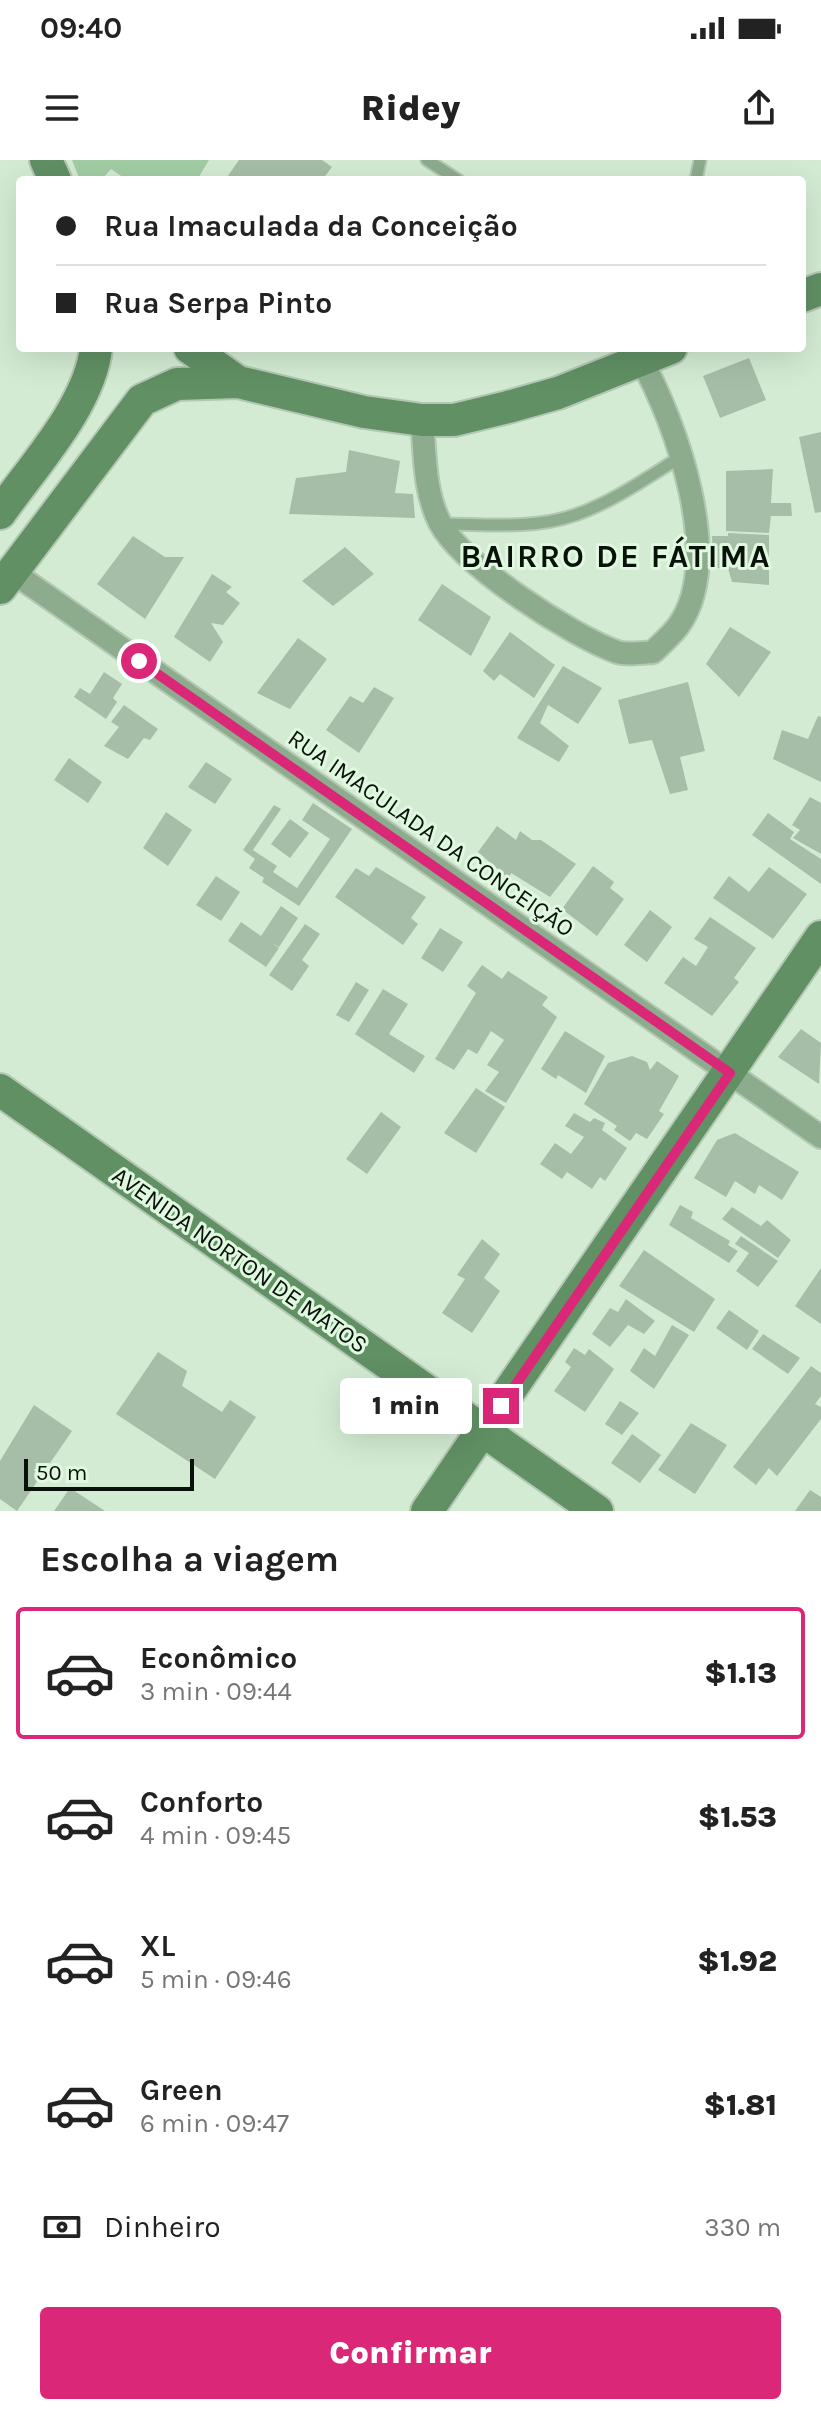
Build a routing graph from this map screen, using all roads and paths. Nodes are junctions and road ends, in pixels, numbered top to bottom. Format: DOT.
graph roads {
  1 [pos="427,160"];
  2 [pos="452,176"];
  3 [pos="96,352"];
  4 [pos="196,352"];
  5 [pos="661,352"];
  6 [pos="641,360"];
  7 [pos="238,382"];
  8 [pos="422,420"];
  9 [pos="683,456"];
  10 [pos="0,513"];
  11 [pos="440,524"];
  12 [pos="6,580"];
  13 [pos="821,937"];
  14 [pos="730,1073"];
  15 [pos="0,1090"];
  16 [pos="821,1137"];
  17 [pos="483,1432"];
  18 [pos="427,1511"];
  19 [pos="597,1511"];
  1 -- 2 [label="lane"];
  3 -- 10 [label="street"];
  4 -- 7 [label="street"];
  5 -- 6 [label="street"];
  6 -- 8 [label="street"];
  6 -- 9 [label="street"];
  7 -- 8 [label="street"];
  7 -- 12 [label="street"];
  8 -- 11 [label="street"];
  9 -- 11 [label="lane"];
  9 -- 11 [label="street"];
  12 -- 14 [label="street, RUA IMACULADA DA CONCEIÇÃO"];
  13 -- 14 [label="street"];
  14 -- 16 [label="street, RUA IMACULADA DA CONCEIÇÃO"];
  14 -- 17 [label="street"];
  15 -- 17 [label="street, AVENIDA NORTON DE MATOS"];
  17 -- 18 [label="street"];
  17 -- 19 [label="street, AVENIDA NORTON DE MATOS"];
}
